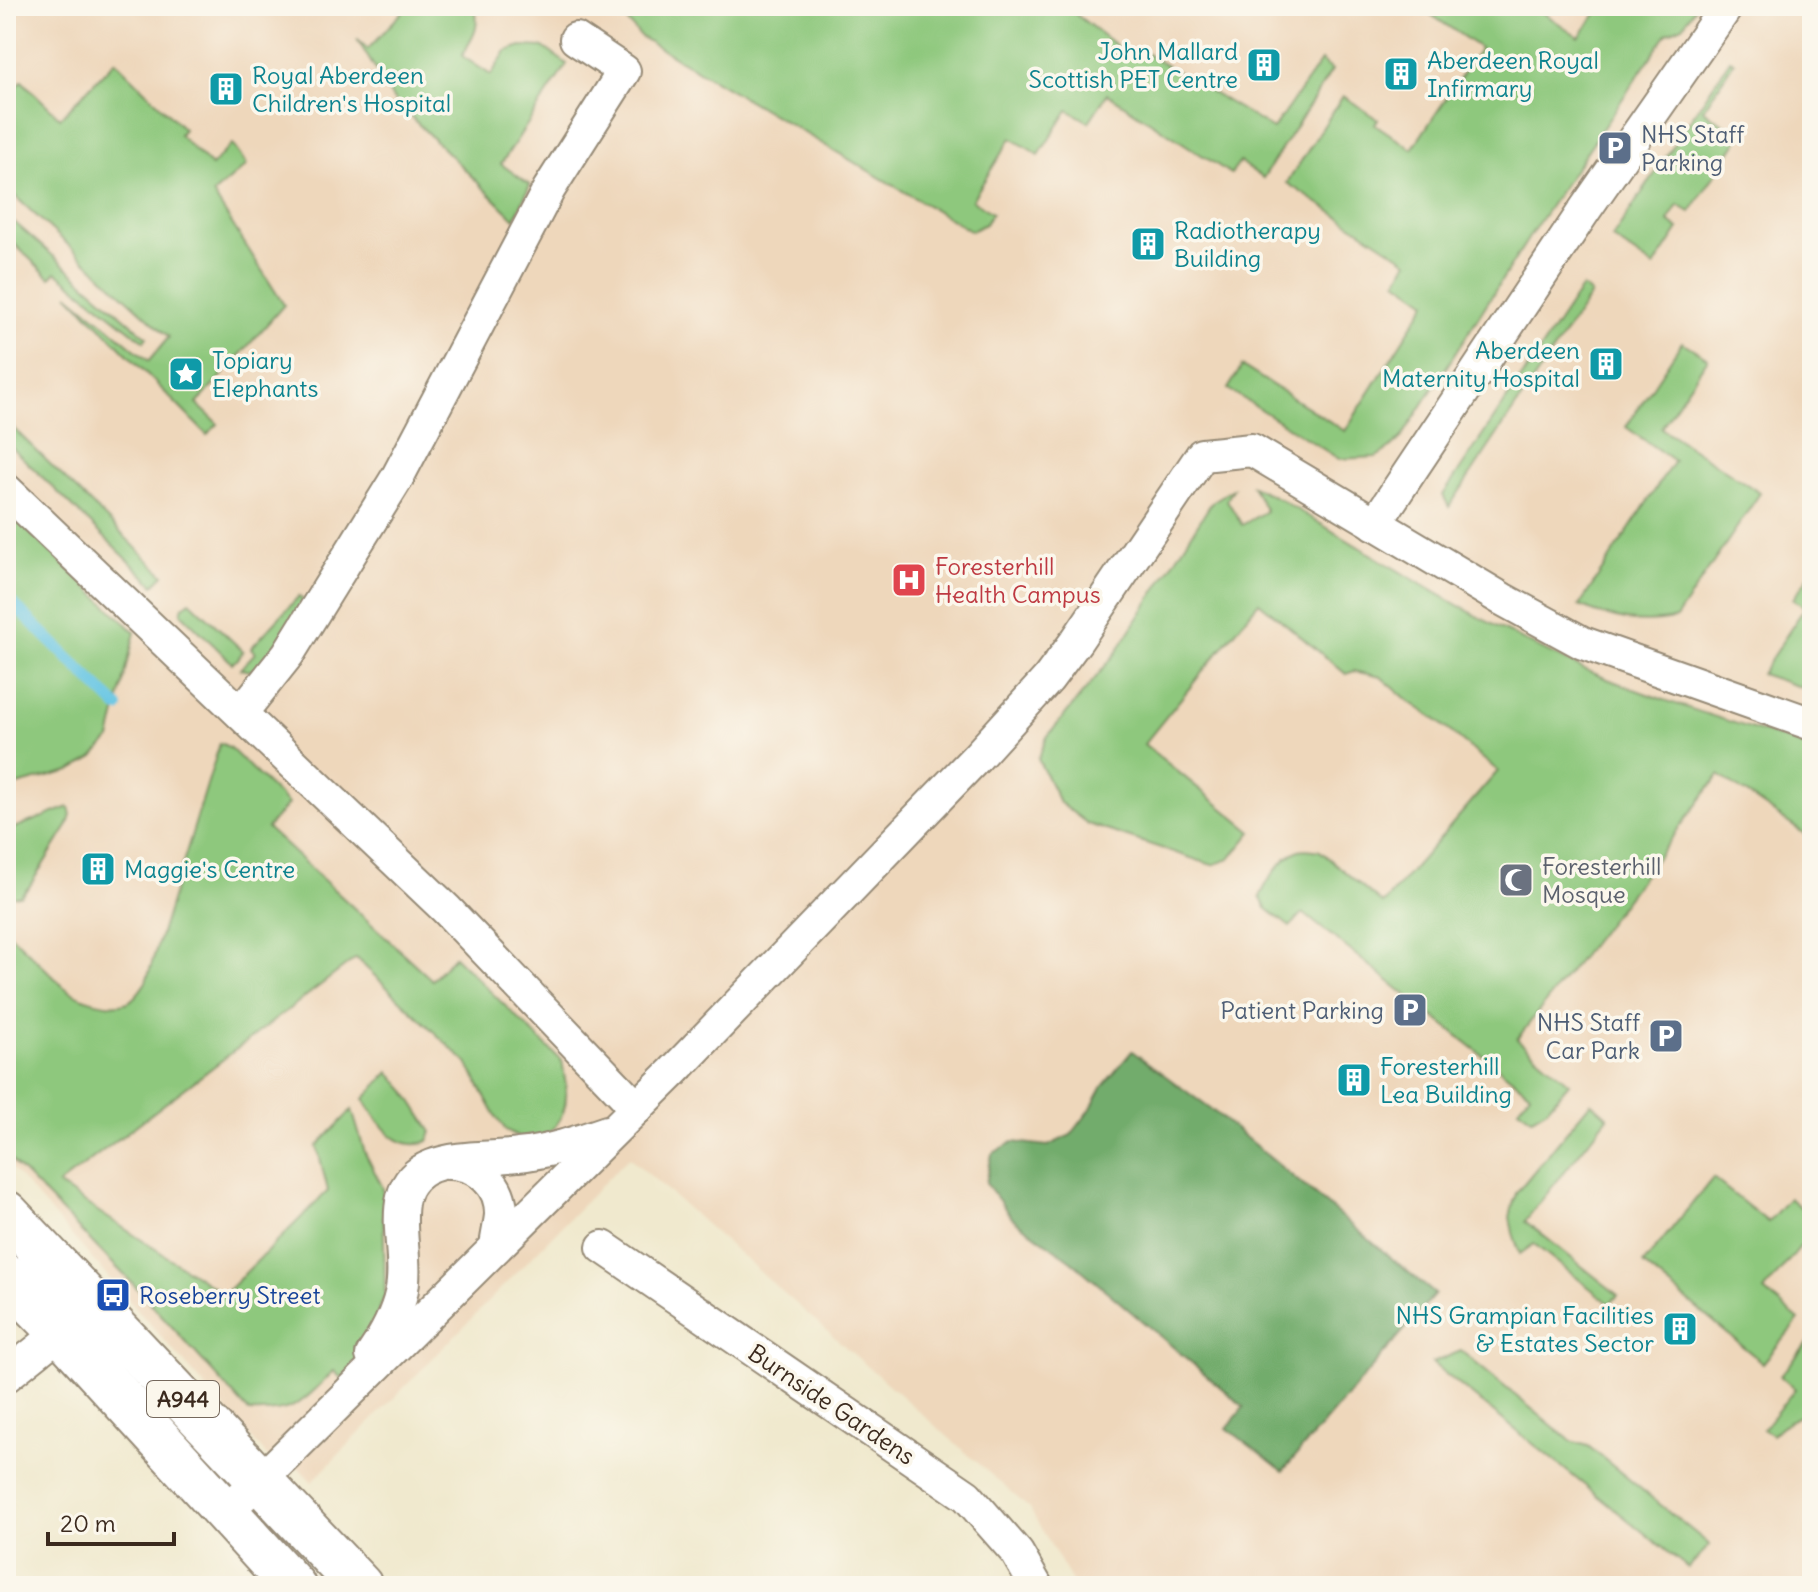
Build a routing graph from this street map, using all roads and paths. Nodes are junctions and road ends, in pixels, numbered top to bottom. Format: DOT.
graph roads {
  1 [pos="1727,6"];
  2 [pos="576,39"];
  3 [pos="6,490"];
  4 [pos="1375,524"];
  5 [pos="241,713"];
  6 [pos="1812,724"];
  7 [pos="626,1119"];
  8 [pos="446,1163"];
  9 [pos="6,1213"];
  10 [pos="496,1247"];
  11 [pos="603,1247"];
  12 [pos="6,1276"];
  13 [pos="61,1332"];
  14 [pos="6,1376"];
  15 [pos="348,1393"];
  16 [pos="260,1481"];
  17 [pos="225,1511"];
  18 [pos="293,1586"];
  19 [pos="360,1586"];
  20 [pos="1036,1586"];
  1 -- 4 [label="street"];
  2 -- 5 [label="street"];
  3 -- 5 [label="street"];
  4 -- 6 [label="street"];
  4 -- 7 [label="street"];
  5 -- 7 [label="street"];
  7 -- 8 [label="street"];
  7 -- 10 [label="street"];
  8 -- 10 [label="street"];
  8 -- 15 [label="street"];
  9 -- 16 [label="main road, A944"];
  10 -- 15 [label="street"];
  11 -- 20 [label="street, Burnside Gardens"];
  12 -- 13 [label="main road, A944"];
  13 -- 14 [label="street"];
  13 -- 17 [label="main road, A944"];
  15 -- 16 [label="street"];
  16 -- 17 [label="street"];
  16 -- 19 [label="main road, A944"];
  17 -- 18 [label="main road, A944"];
}
